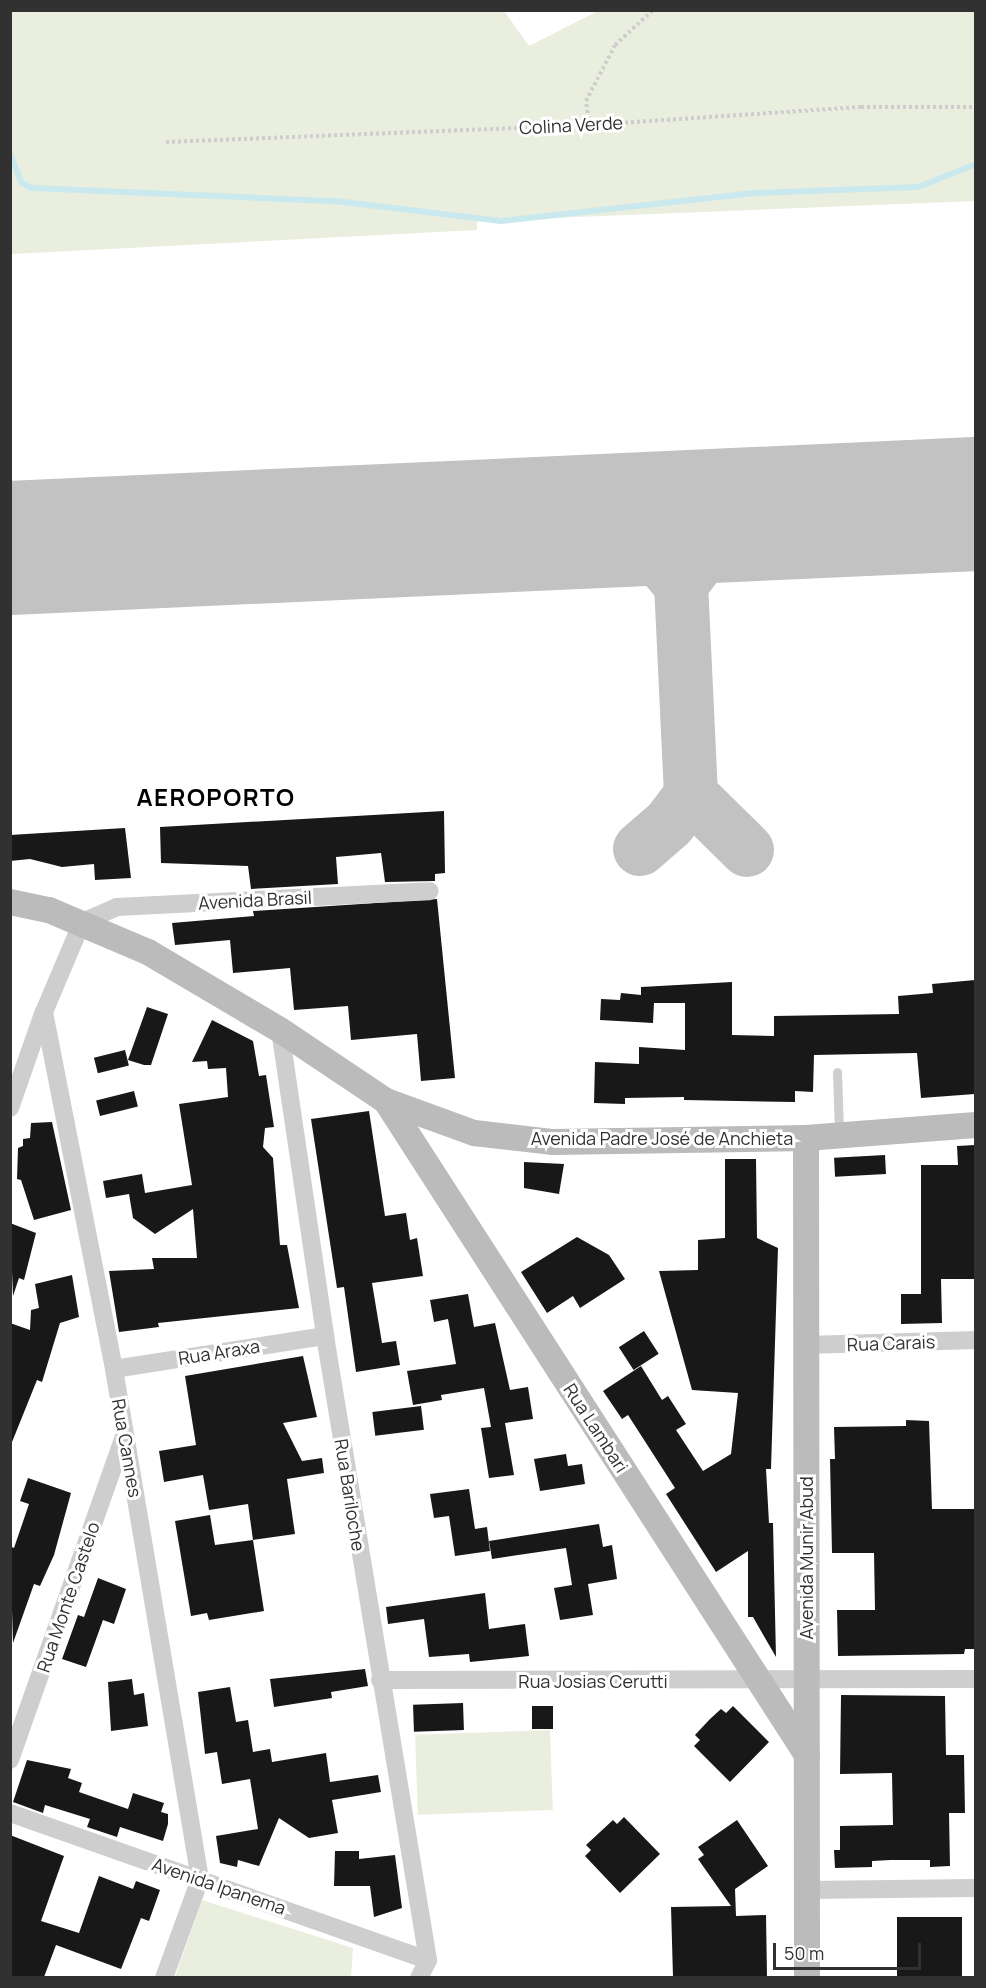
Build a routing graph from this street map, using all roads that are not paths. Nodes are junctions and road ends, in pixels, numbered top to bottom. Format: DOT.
graph roads {
  1 [pos="430,891"];
  2 [pos="10,903"];
  3 [pos="82,922"];
  4 [pos="44,1012"];
  5 [pos="280,1030"];
  6 [pos="837,1072"];
  7 [pos="386,1101"];
  8 [pos="10,1108"];
  9 [pos="975,1125"];
  10 [pos="839,1135"];
  11 [pos="806,1138"];
  12 [pos="325,1336"];
  13 [pos="975,1340"];
  14 [pos="806,1345"];
  15 [pos="114,1369"];
  16 [pos="125,1434"];
  17 [pos="975,1679"];
  18 [pos="380,1680"];
  19 [pos="759,1681"];
  20 [pos="806,1681"];
  21 [pos="807,1755"];
  22 [pos="10,1760"];
  23 [pos="10,1813"];
  24 [pos="200,1879"];
  25 [pos="975,1888"];
  26 [pos="807,1890"];
  27 [pos="428,1960"];
  28 [pos="164,1977"];
  29 [pos="419,1977"];
  30 [pos="807,1977"];
  1 -- 3 [label="street, Avenida Brasil"];
  2 -- 3 [label="street, Avenida Padre José de Anchieta"];
  3 -- 4 [label="street"];
  3 -- 5 [label="street, Avenida Padre José de Anchieta"];
  4 -- 8 [label="street"];
  4 -- 15 [label="street, Rua Cannes"];
  5 -- 7 [label="street, Avenida Padre José de Anchieta"];
  5 -- 12 [label="street, Rua Bariloche"];
  6 -- 10 [label="lane"];
  7 -- 11 [label="street, Avenida Padre José de Anchieta"];
  7 -- 19 [label="street, Rua Lambari"];
  9 -- 10 [label="street, Avenida Padre José de Anchieta"];
  10 -- 11 [label="street, Avenida Padre José de Anchieta"];
  11 -- 14 [label="street, Avenida Munir Abud"];
  12 -- 15 [label="street, Rua Araxa"];
  12 -- 18 [label="street, Rua Bariloche"];
  13 -- 14 [label="street, Rua Carais"];
  14 -- 20 [label="street, Avenida Munir Abud"];
  15 -- 16 [label="street, Rua Cannes"];
  16 -- 22 [label="street, Rua Monte Castelo"];
  16 -- 24 [label="street, Rua Cannes"];
  17 -- 20 [label="street, Rua Josias Cerutti"];
  18 -- 19 [label="street, Rua Josias Cerutti"];
  18 -- 27 [label="street, Rua Bariloche"];
  19 -- 20 [label="street, Rua Josias Cerutti"];
  19 -- 21 [label="street, Rua Lambari"];
  20 -- 21 [label="street, Avenida Munir Abud"];
  21 -- 26 [label="street, Avenida Munir Abud"];
  23 -- 24 [label="street, Avenida Ipanema"];
  24 -- 27 [label="street, Avenida Ipanema"];
  24 -- 28 [label="street, Rua Cannes"];
  25 -- 26 [label="street"];
  26 -- 30 [label="street, Avenida Munir Abud"];
  27 -- 29 [label="street"];
}
